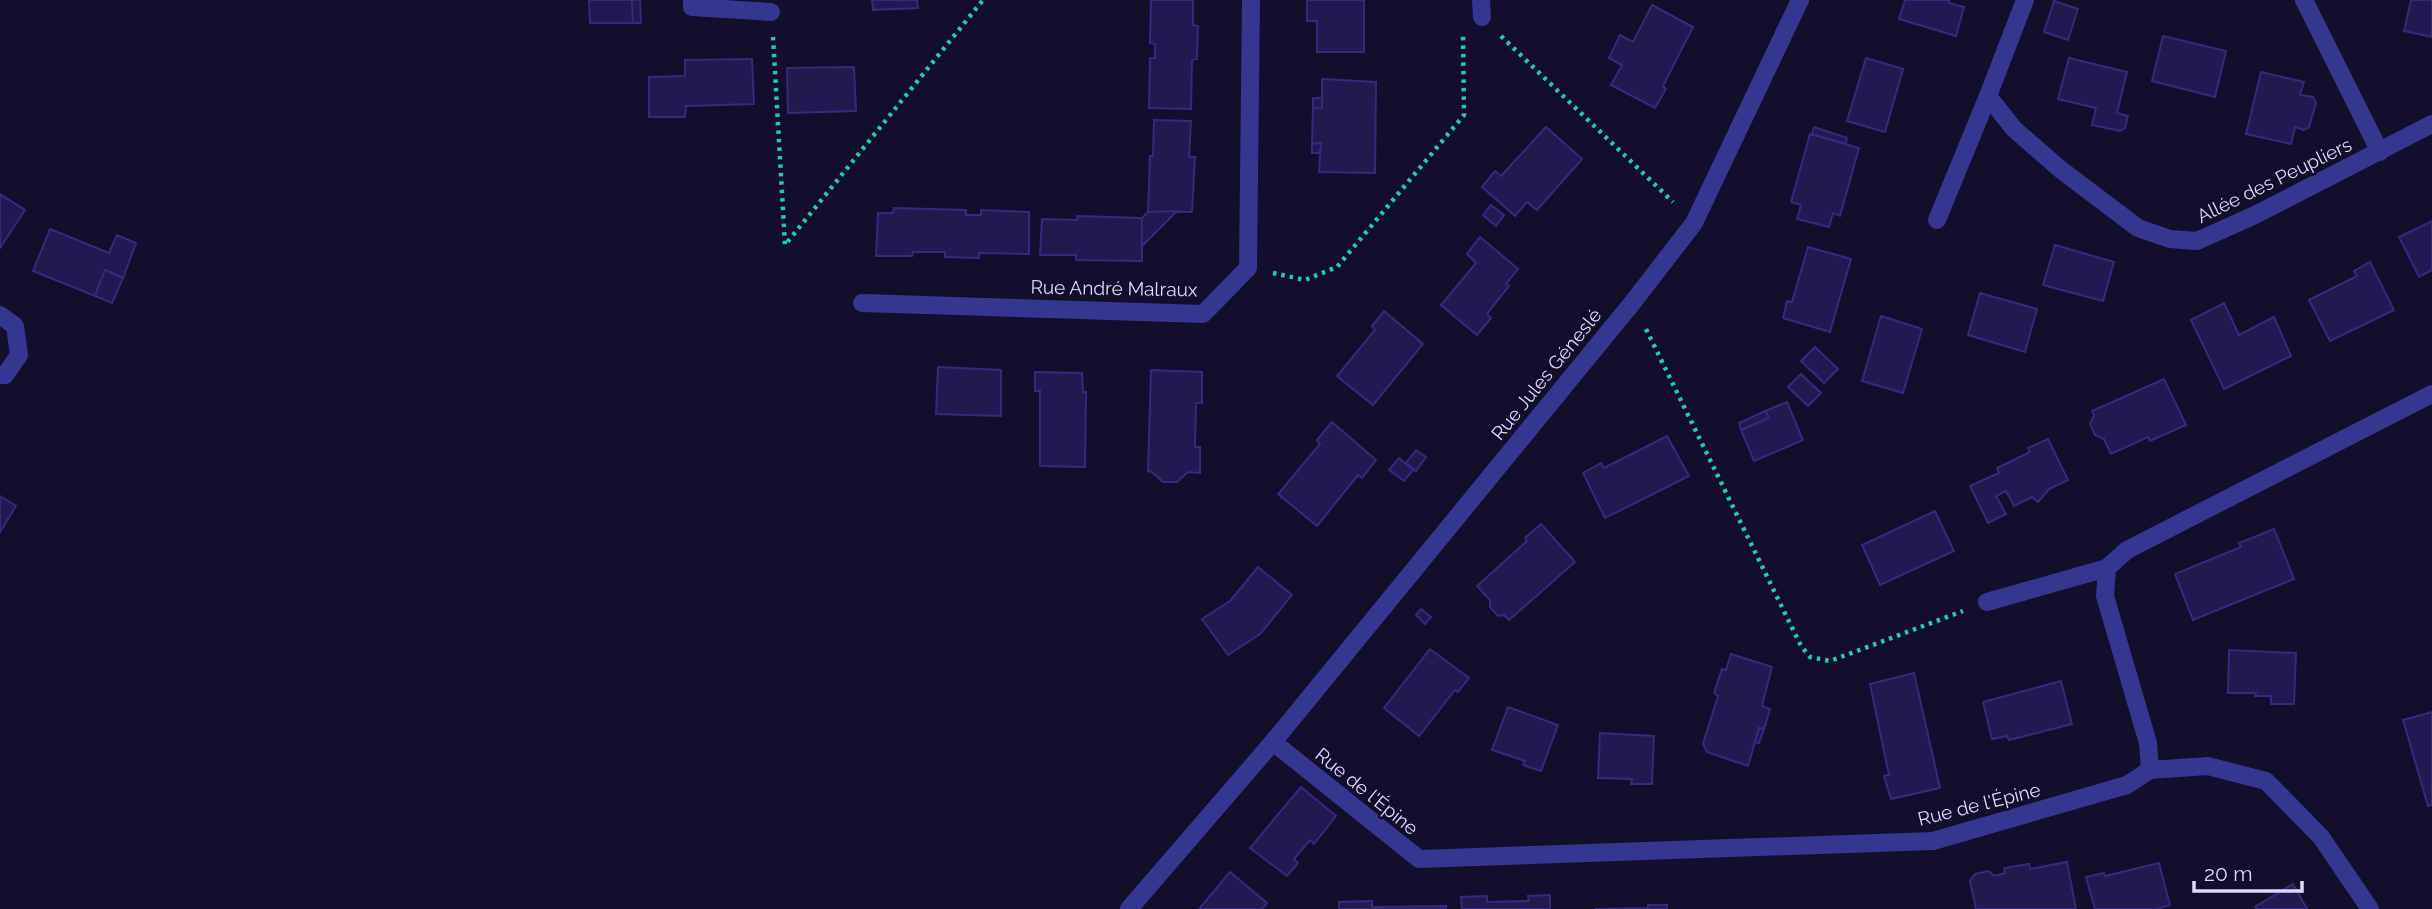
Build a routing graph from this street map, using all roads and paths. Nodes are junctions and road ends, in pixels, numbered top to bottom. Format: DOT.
graph roads {
  1 [pos="692,0"];
  2 [pos="983,0"];
  3 [pos="1251,0"];
  4 [pos="1800,0"];
  5 [pos="2025,0"];
  6 [pos="2304,0"];
  7 [pos="1481,9"];
  8 [pos="771,12"];
  9 [pos="1463,26"];
  10 [pos="1988,96"];
  11 [pos="2432,124"];
  12 [pos="2380,152"];
  13 [pos="1937,220"];
  14 [pos="1694,223"];
  15 [pos="1248,268"];
  16 [pos="1633,302"];
  17 [pos="862,303"];
  18 [pos="0,315"];
  19 [pos="0,375"];
  20 [pos="2432,394"];
  21 [pos="2107,568"];
  22 [pos="1987,602"];
  23 [pos="1273,742"];
  24 [pos="2150,770"];
  25 [pos="1129,909"];
  26 [pos="2370,909"];
  1 -- 8 [label="street"];
  2 -- 8 [label="path"];
  3 -- 15 [label="street"];
  4 -- 14 [label="street, Rue Jules Géneslé"];
  5 -- 10 [label="street"];
  6 -- 12 [label="street"];
  7 -- 14 [label="path"];
  9 -- 15 [label="path"];
  10 -- 12 [label="street, Allée des Peupliers"];
  10 -- 13 [label="street"];
  11 -- 12 [label="street, Allée des Peupliers"];
  14 -- 16 [label="street, Rue Jules Géneslé"];
  15 -- 17 [label="street, Rue André Malraux"];
  16 -- 22 [label="path"];
  16 -- 23 [label="street, Rue Jules Géneslé"];
  18 -- 19 [label="street"];
  20 -- 21 [label="street"];
  21 -- 22 [label="street"];
  21 -- 24 [label="street"];
  23 -- 24 [label="street, Rue de l'Épine"];
  23 -- 25 [label="street, Rue Jules Géneslé"];
  24 -- 26 [label="street"];
}
